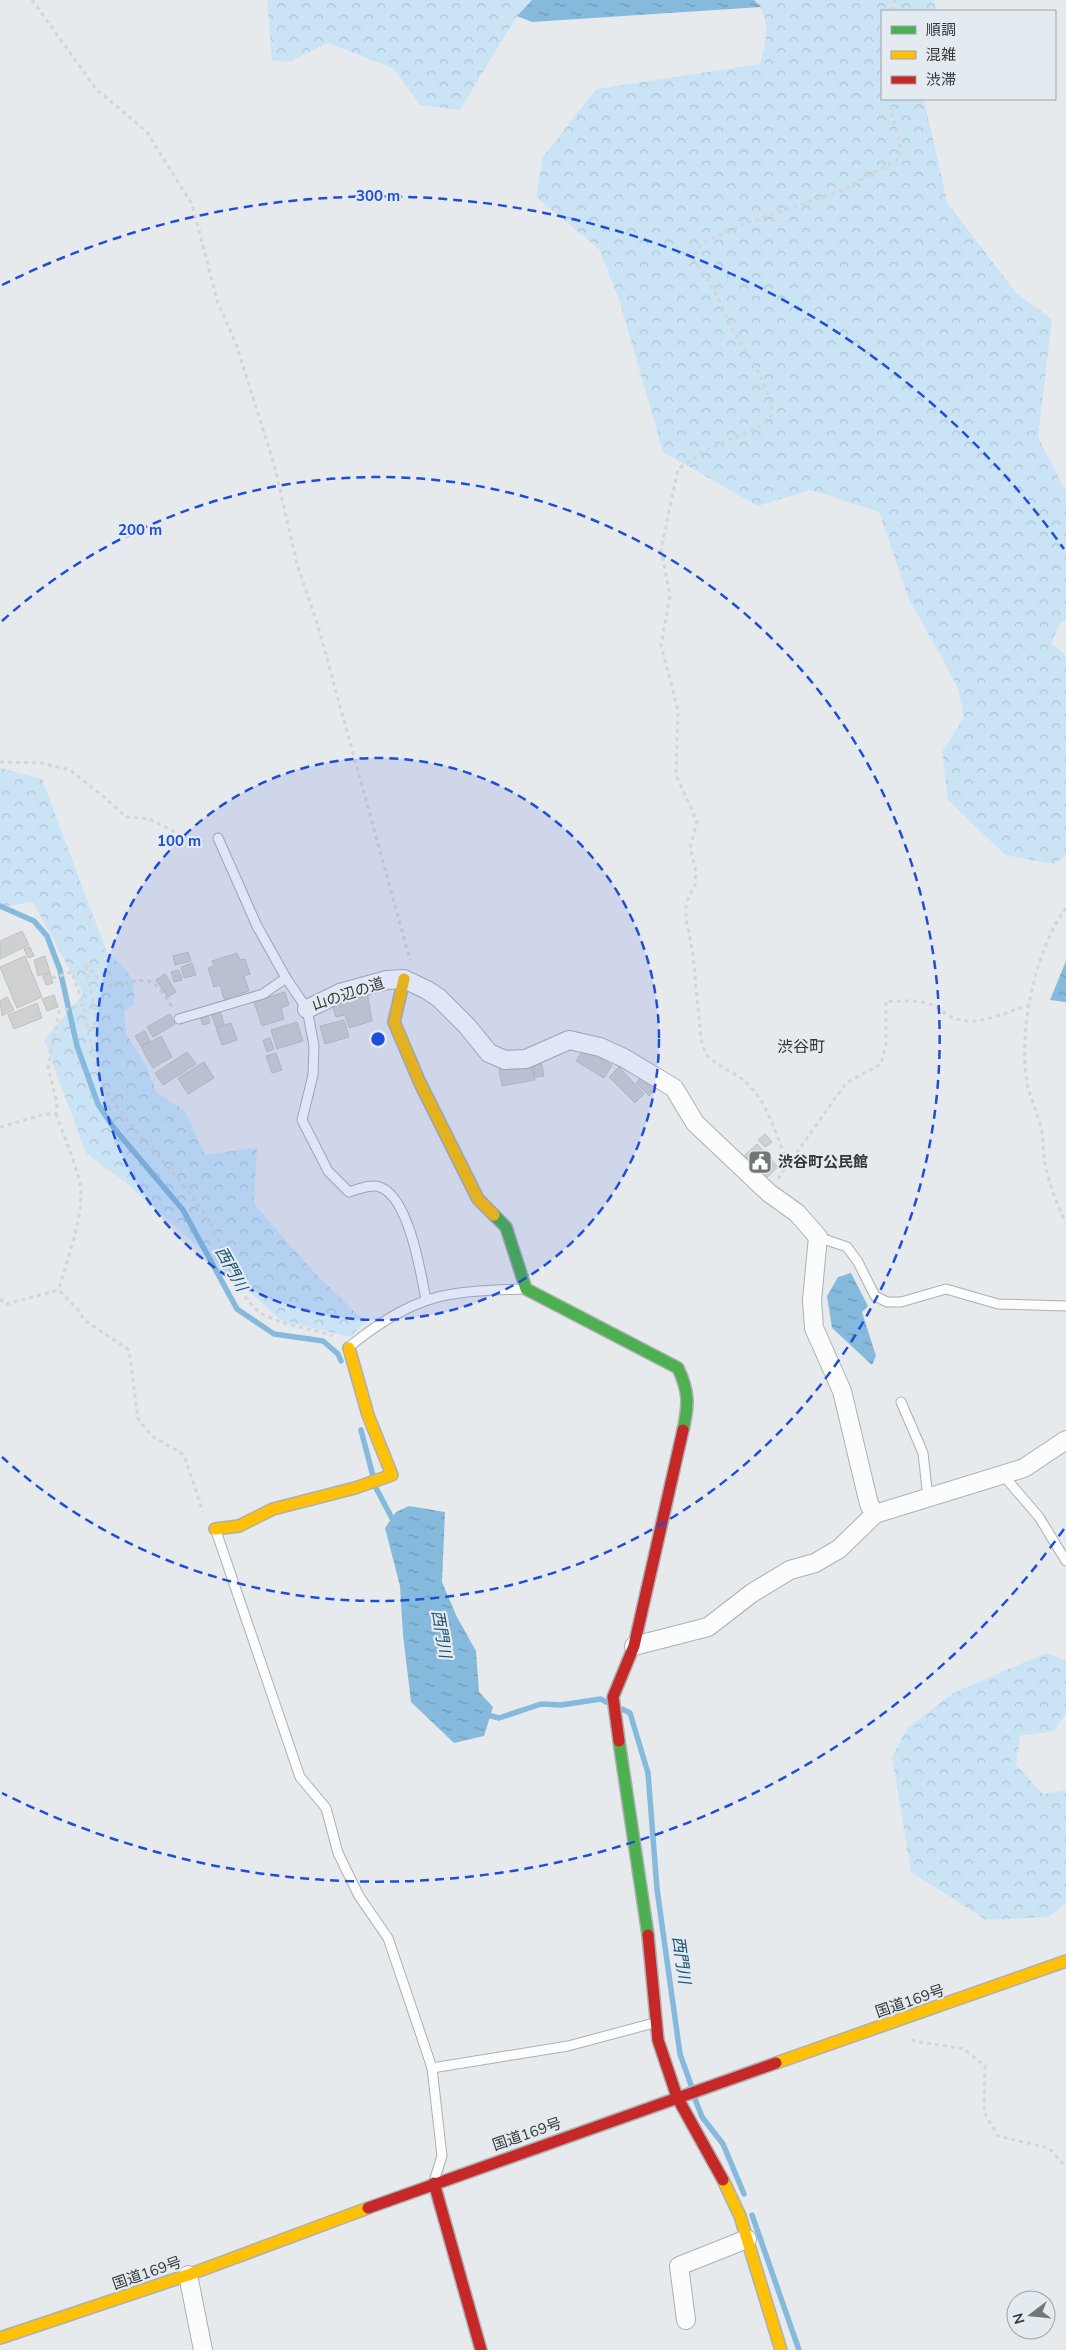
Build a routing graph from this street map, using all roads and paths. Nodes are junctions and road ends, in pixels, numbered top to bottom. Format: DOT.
graph roads {
  1 [pos="32,0"];
  2 [pos="888,100"];
  3 [pos="0,762"];
  4 [pos="218,838"];
  5 [pos="1066,908"];
  6 [pos="53,978"];
  7 [pos="286,978"];
  8 [pos="404,980"];
  9 [pos="82,1004"];
  10 [pos="1029,1005"];
  11 [pos="307,1009"];
  12 [pos="179,1019"];
  13 [pos="88,1031"];
  14 [pos="56,1114"];
  15 [pos="0,1127"];
  16 [pos="1066,1223"];
  17 [pos="818,1237"];
  18 [pos="526,1288"];
  19 [pos="59,1290"];
  20 [pos="0,1299"];
  21 [pos="426,1300"];
  22 [pos="1066,1306"];
  23 [pos="348,1348"];
  24 [pos="901,1402"];
  25 [pos="1066,1440"];
  26 [pos="1003,1475"];
  27 [pos="928,1498"];
  28 [pos="875,1514"];
  29 [pos="215,1529"];
  30 [pos="1066,1561"];
  31 [pos="634,1646"];
  32 [pos="1066,1961"];
  33 [pos="657,2022"];
  34 [pos="898,2022"];
  35 [pos="432,2068"];
  36 [pos="677,2097"];
  37 [pos="1066,2167"];
  38 [pos="434,2183"];
  39 [pos="747,2239"];
  40 [pos="188,2275"];
  41 [pos="686,2320"];
  42 [pos="0,2338"];
  43 [pos="203,2350"];
  44 [pos="481,2350"];
  45 [pos="781,2350"];
  1 -- 8 [label="path"];
  2 -- 10 [label="path"];
  3 -- 4 [label="path"];
  4 -- 7 [label="lane, 山の辺の道"];
  5 -- 10 [label="path"];
  6 -- 9 [label="path"];
  7 -- 11 [label="lane, 山の辺の道"];
  7 -- 12 [label="lane"];
  8 -- 11 [label="street, 山の辺の道"];
  8 -- 17 [label="street, 山の辺の道"];
  8 -- 18 [label="main road"];
  9 -- 13 [label="path"];
  9 -- 14 [label="path"];
  10 -- 16 [label="path"];
  11 -- 21 [label="lane"];
  12 -- 13 [label="path"];
  13 -- 23 [label="path"];
  14 -- 15 [label="path"];
  14 -- 19 [label="path"];
  17 -- 22 [label="lane"];
  17 -- 28 [label="street"];
  18 -- 21 [label="lane"];
  18 -- 31 [label="main road"];
  19 -- 20 [label="path"];
  19 -- 29 [label="path"];
  21 -- 23 [label="lane"];
  23 -- 29 [label="main road"];
  24 -- 27 [label="lane"];
  25 -- 26 [label="street"];
  26 -- 27 [label="street"];
  26 -- 30 [label="lane"];
  27 -- 28 [label="street"];
  28 -- 31 [label="street"];
  29 -- 35 [label="lane"];
  31 -- 33 [label="main road"];
  32 -- 34 [label="main road, 国道169号"];
  33 -- 35 [label="lane"];
  33 -- 36 [label="main road"];
  34 -- 36 [label="main road, 国道169号"];
  34 -- 37 [label="path"];
  35 -- 38 [label="lane"];
  36 -- 38 [label="main road, 国道169号"];
  36 -- 39 [label="main road"];
  38 -- 40 [label="main road, 国道169号"];
  38 -- 44 [label="main road"];
  39 -- 41 [label="street"];
  39 -- 45 [label="main road"];
  40 -- 42 [label="main road, 国道169号"];
  40 -- 43 [label="street"];
}
